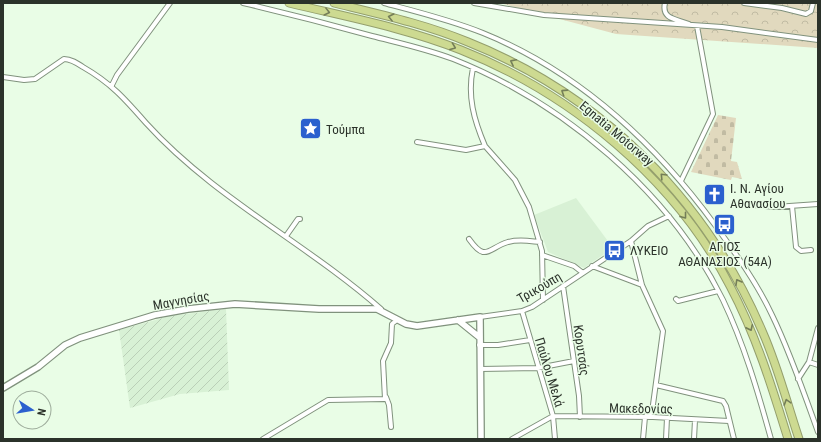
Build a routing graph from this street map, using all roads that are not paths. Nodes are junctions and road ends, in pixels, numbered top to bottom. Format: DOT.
graph roads {
  1 [pos="170,3"];
  2 [pos="243,3"];
  3 [pos="289,3"];
  4 [pos="334,3"];
  5 [pos="384,3"];
  6 [pos="474,3"];
  7 [pos="665,3"];
  8 [pos="744,3"];
  9 [pos="813,3"];
  10 [pos="692,25"];
  11 [pos="697,26"];
  12 [pos="818,40"];
  13 [pos="473,68"];
  14 [pos="3,77"];
  15 [pos="112,86"];
  16 [pos="417,142"];
  17 [pos="485,146"];
  18 [pos="681,181"];
  19 [pos="818,204"];
  20 [pos="754,205"];
  21 [pos="792,206"];
  22 [pos="669,216"];
  23 [pos="300,219"];
  24 [pos="286,236"];
  25 [pos="469,240"];
  26 [pos="631,241"];
  27 [pos="540,242"];
  28 [pos="811,250"];
  29 [pos="542,255"];
  30 [pos="592,266"];
  31 [pos="583,273"];
  32 [pos="642,285"];
  33 [pos="563,286"];
  34 [pos="718,291"];
  35 [pos="676,299"];
  36 [pos="543,300"];
  37 [pos="381,310"];
  38 [pos="522,311"];
  39 [pos="480,317"];
  40 [pos="397,320"];
  41 [pos="458,320"];
  42 [pos="818,328"];
  43 [pos="479,337"];
  44 [pos="530,340"];
  45 [pos="480,345"];
  46 [pos="574,361"];
  47 [pos="809,362"];
  48 [pos="818,364"];
  49 [pos="538,368"];
  50 [pos="480,369"];
  51 [pos="798,379"];
  52 [pos="656,385"];
  53 [pos="3,388"];
  54 [pos="386,397"];
  55 [pos="652,414"];
  56 [pos="553,416"];
  57 [pos="580,417"];
  58 [pos="645,417"];
  59 [pos="667,418"];
  60 [pos="695,420"];
  61 [pos="730,422"];
  62 [pos="390,427"];
  63 [pos="818,432"];
  64 [pos="263,439"];
  65 [pos="481,439"];
  66 [pos="512,439"];
  67 [pos="555,439"];
  68 [pos="643,439"];
  69 [pos="666,439"];
  70 [pos="694,439"];
  71 [pos="734,439"];
  72 [pos="771,439"];
  73 [pos="788,439"];
  74 [pos="798,439"];
  1 -- 15 [label="street"];
  2 -- 13 [label="street"];
  3 -- 73 [label="highway, Egnatia Motorway, one-way"];
  74 -- 4 [label="highway, Egnatia Motorway, one-way"];
  5 -- 18 [label="street"];
  6 -- 10 [label="street"];
  7 -- 10 [label="street"];
  8 -- 9 [label="street"];
  10 -- 11 [label="street"];
  11 -- 12 [label="street"];
  11 -- 18 [label="street"];
  13 -- 17 [label="street"];
  13 -- 22 [label="street"];
  14 -- 15 [label="street"];
  15 -- 24 [label="street"];
  16 -- 17 [label="street"];
  17 -- 27 [label="street"];
  18 -- 51 [label="street"];
  19 -- 21 [label="street"];
  20 -- 21 [label="street"];
  21 -- 28 [label="street"];
  22 -- 26 [label="street, Τρικούπη"];
  22 -- 34 [label="street"];
  23 -- 24 [label="street"];
  24 -- 37 [label="street"];
  25 -- 27 [label="street"];
  26 -- 30 [label="street, Τρικούπη"];
  26 -- 32 [label="street"];
  27 -- 29 [label="street"];
  29 -- 31 [label="street"];
  29 -- 36 [label="street"];
  30 -- 31 [label="street, Τρικούπη"];
  30 -- 32 [label="street"];
  31 -- 33 [label="street, Τρικούπη"];
  32 -- 52 [label="street"];
  33 -- 36 [label="street, Τρικούπη"];
  33 -- 46 [label="street, Κορυτσάς"];
  34 -- 35 [label="street"];
  34 -- 72 [label="street"];
  36 -- 38 [label="street, Τρικούπη"];
  37 -- 40 [label="street, Τρικούπη"];
  37 -- 53 [label="street, Μαγνησίας"];
  38 -- 39 [label="street, Τρικούπη"];
  38 -- 44 [label="street, Παύλου Μελά"];
  39 -- 41 [label="street, Τρικούπη"];
  39 -- 43 [label="street"];
  40 -- 41 [label="street, Τρικούπη"];
  40 -- 54 [label="street"];
  41 -- 43 [label="street"];
  42 -- 47 [label="street"];
  43 -- 45 [label="street"];
  44 -- 45 [label="street"];
  44 -- 49 [label="street, Παύλου Μελά"];
  45 -- 50 [label="street"];
  46 -- 49 [label="street"];
  46 -- 57 [label="street, Κορυτσάς"];
  47 -- 48 [label="street"];
  47 -- 51 [label="street"];
  49 -- 50 [label="street"];
  49 -- 56 [label="street, Παύλου Μελά"];
  50 -- 65 [label="street"];
  51 -- 63 [label="street"];
  52 -- 55 [label="street"];
  52 -- 61 [label="street"];
  54 -- 62 [label="street"];
  54 -- 64 [label="street"];
  55 -- 58 [label="street"];
  55 -- 59 [label="street, Μακεδονίας"];
  56 -- 57 [label="street, Μακεδονίας"];
  56 -- 66 [label="street"];
  56 -- 67 [label="street, Παύλου Μελά"];
  57 -- 58 [label="street, Μακεδονίας"];
  58 -- 68 [label="street"];
  59 -- 60 [label="street, Μακεδονίας"];
  59 -- 69 [label="street"];
  60 -- 61 [label="street, Μακεδονίας"];
  60 -- 70 [label="street"];
  61 -- 71 [label="street"];
}
